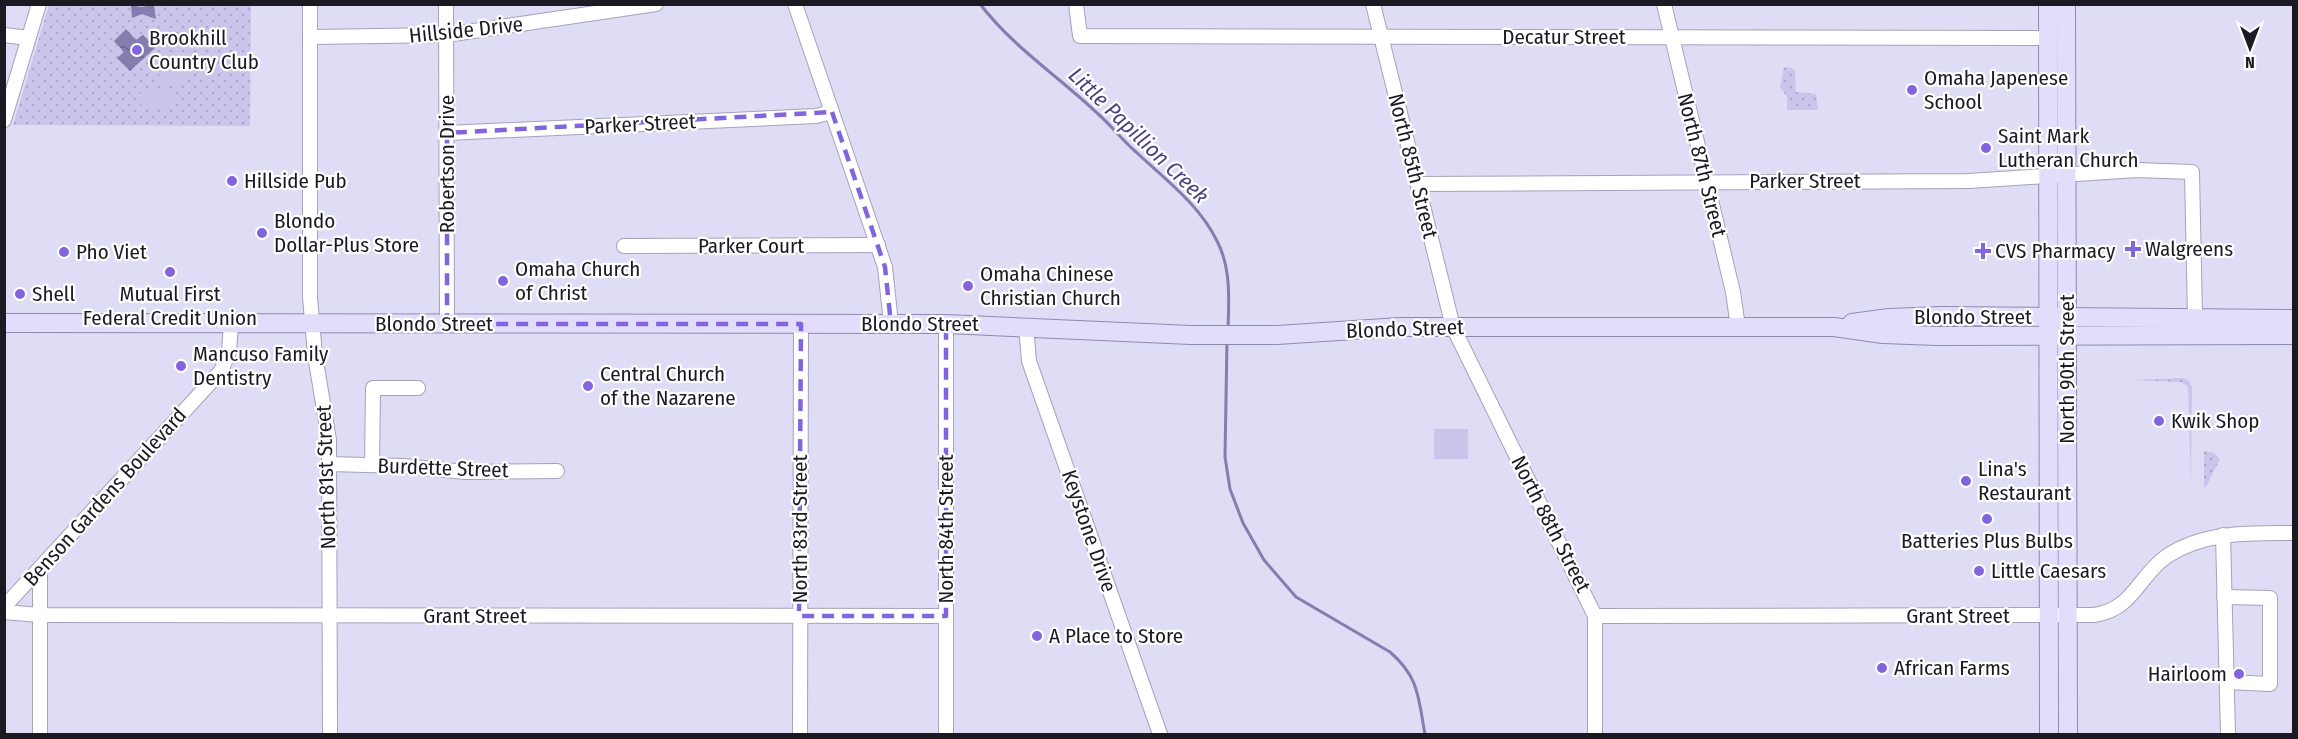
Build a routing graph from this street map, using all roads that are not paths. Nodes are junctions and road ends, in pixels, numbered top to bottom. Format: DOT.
graph roads {
  1 [pos="39,4"];
  2 [pos="310,4"];
  3 [pos="446,4"];
  4 [pos="656,4"];
  5 [pos="795,4"];
  6 [pos="1076,4"];
  7 [pos="1373,4"];
  8 [pos="1664,4"];
  9 [pos="2048,4"];
  10 [pos="2066,4"];
  11 [pos="4,35"];
  12 [pos="446,35"];
  13 [pos="310,37"];
  14 [pos="1381,37"];
  15 [pos="1670,37"];
  16 [pos="28,38"];
  17 [pos="2048,38"];
  18 [pos="832,112"];
  19 [pos="4,120"];
  20 [pos="447,134"];
  21 [pos="2057,176"];
  22 [pos="1706,182"];
  23 [pos="1418,184"];
  24 [pos="878,245"];
  25 [pos="624,246"];
  26 [pos="2195,317"];
  27 [pos="2294,319"];
  28 [pos="4,323"];
  29 [pos="231,323"];
  30 [pos="312,324"];
  31 [pos="447,324"];
  32 [pos="801,324"];
  33 [pos="891,324"];
  34 [pos="946,324"];
  35 [pos="1026,326"];
  36 [pos="2058,326"];
  37 [pos="1453,327"];
  38 [pos="1738,327"];
  39 [pos="2294,334"];
  40 [pos="418,388"];
  41 [pos="329,464"];
  42 [pos="372,465"];
  43 [pos="557,471"];
  44 [pos="2294,533"];
  45 [pos="2223,535"];
  46 [pos="40,569"];
  47 [pos="2224,597"];
  48 [pos="4,607"];
  49 [pos="4,612"];
  50 [pos="40,615"];
  51 [pos="329,616"];
  52 [pos="799,616"];
  53 [pos="946,616"];
  54 [pos="1595,616"];
  55 [pos="2049,616"];
  56 [pos="2068,616"];
  57 [pos="2227,682"];
  58 [pos="40,735"];
  59 [pos="330,735"];
  60 [pos="800,735"];
  61 [pos="946,735"];
  62 [pos="1160,735"];
  63 [pos="1595,735"];
  64 [pos="2049,735"];
  65 [pos="2068,735"];
  66 [pos="2228,735"];
  1 -- 16 [label="street"];
  2 -- 13 [label="street, North 81st Street"];
  3 -- 12 [label="street, Robertson Drive"];
  4 -- 12 [label="street, Hillside Drive"];
  5 -- 18 [label="street"];
  6 -- 14 [label="street, Decatur Street"];
  7 -- 14 [label="street, North 85th Street"];
  8 -- 15 [label="street, North 87th Street"];
  9 -- 17 [label="main road, North 90th Street"];
  10 -- 21 [label="main road, North 90th Street"];
  11 -- 16 [label="street"];
  12 -- 13 [label="street, Hillside Drive"];
  12 -- 20 [label="street, Robertson Drive"];
  13 -- 30 [label="street, North 81st Street"];
  14 -- 15 [label="street, Decatur Street"];
  14 -- 23 [label="street, North 85th Street"];
  15 -- 17 [label="street, Decatur Street"];
  15 -- 22 [label="street, North 87th Street"];
  16 -- 19 [label="street"];
  17 -- 21 [label="main road, North 90th Street"];
  18 -- 20 [label="street, Parker Street"];
  18 -- 24 [label="street"];
  20 -- 31 [label="street, Robertson Drive"];
  21 -- 22 [label="street, Parker Street"];
  21 -- 26 [label="street, Parker Street"];
  21 -- 36 [label="main road, North 90th Street"];
  22 -- 23 [label="street, Parker Street"];
  22 -- 38 [label="street, North 87th Street"];
  23 -- 37 [label="street, North 85th Street"];
  24 -- 25 [label="street, Parker Court"];
  24 -- 33 [label="street"];
  26 -- 27 [label="main road, Blondo Street"];
  26 -- 36 [label="main road, Blondo Street"];
  28 -- 29 [label="main road, Blondo Street"];
  29 -- 30 [label="main road, Blondo Street"];
  29 -- 46 [label="street, Benson Gardens Boulevard"];
  30 -- 31 [label="main road, Blondo Street"];
  30 -- 41 [label="street, North 81st Street"];
  31 -- 32 [label="main road, Blondo Street"];
  32 -- 33 [label="main road, Blondo Street"];
  32 -- 52 [label="street, North 83rd Street"];
  33 -- 34 [label="main road, Blondo Street"];
  34 -- 35 [label="main road, Blondo Street"];
  34 -- 53 [label="street, North 84th Street"];
  35 -- 37 [label="main road, Blondo Street"];
  35 -- 62 [label="street, Keystone Drive"];
  36 -- 38 [label="main road, Blondo Street"];
  36 -- 39 [label="main road, Blondo Street"];
  36 -- 55 [label="main road, North 90th Street"];
  36 -- 56 [label="main road, North 90th Street"];
  37 -- 38 [label="main road, Blondo Street"];
  37 -- 54 [label="street, North 88th Street"];
  40 -- 42 [label="street"];
  41 -- 42 [label="street, Burdette Street"];
  41 -- 51 [label="street, North 81st Street"];
  42 -- 43 [label="street, Burdette Street"];
  44 -- 45 [label="street, Grant Street"];
  45 -- 47 [label="street"];
  45 -- 56 [label="street, Grant Street"];
  46 -- 48 [label="street, Benson Gardens Boulevard"];
  46 -- 50 [label="street"];
  47 -- 57 [label="street"];
  47 -- 57 [label="street"];
  49 -- 50 [label="street, Grant Street"];
  50 -- 51 [label="street, Grant Street"];
  50 -- 58 [label="street"];
  51 -- 52 [label="street, Grant Street"];
  51 -- 59 [label="street, North 81st Street"];
  52 -- 53 [label="street, Grant Street"];
  52 -- 60 [label="street, North 83rd Street"];
  53 -- 61 [label="street, North 84th Street"];
  54 -- 55 [label="street, Grant Street"];
  54 -- 63 [label="street, North 88th Street"];
  55 -- 56 [label="street, Grant Street"];
  55 -- 64 [label="main road, North 90th Street"];
  56 -- 65 [label="main road, North 90th Street"];
  57 -- 66 [label="street"];
}
